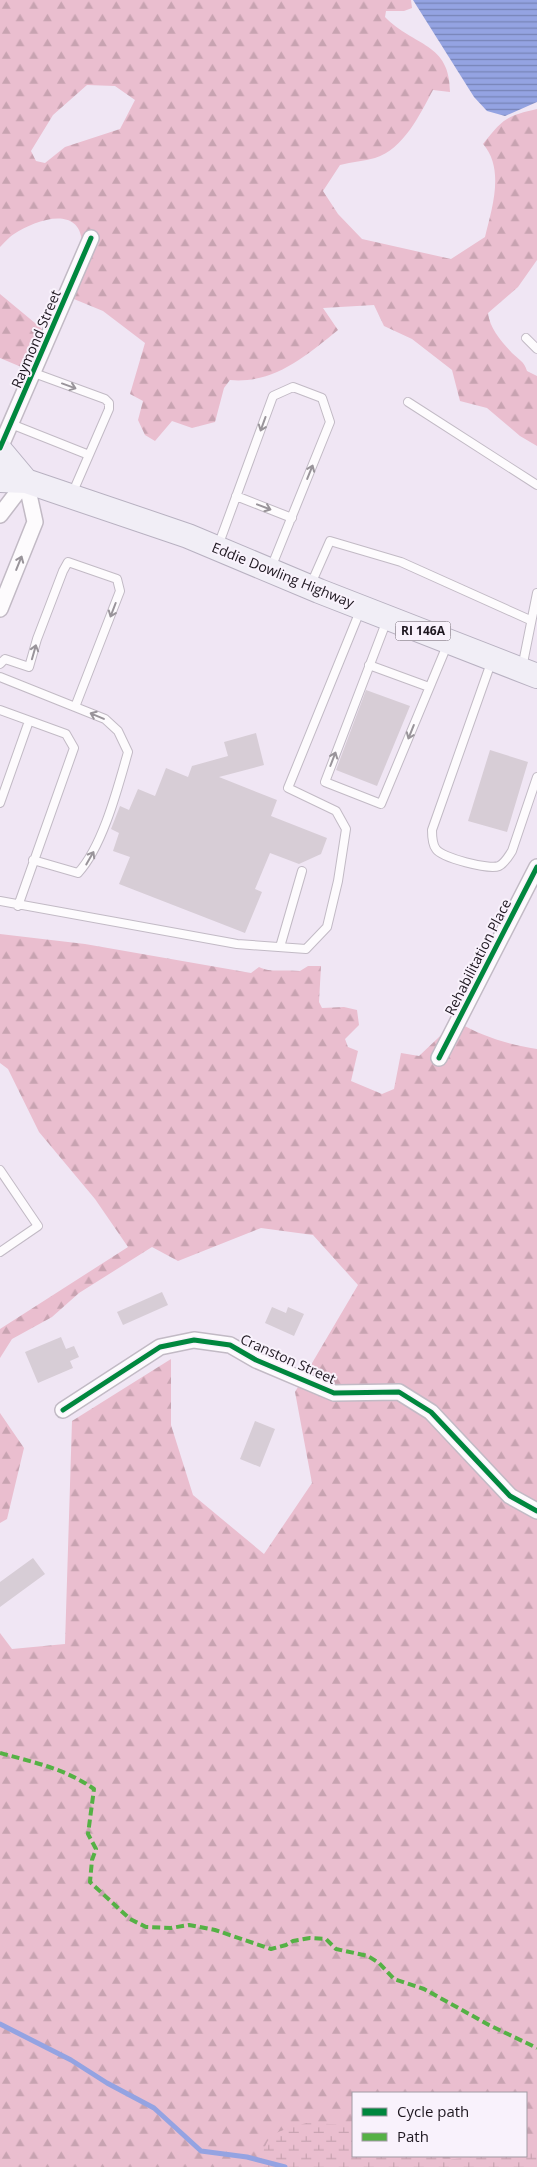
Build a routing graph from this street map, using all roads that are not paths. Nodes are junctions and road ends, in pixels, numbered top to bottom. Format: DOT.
graph roads {
  1 [pos="91,238"];
  2 [pos="526,338"];
  3 [pos="537,349"];
  4 [pos="34,373"];
  5 [pos="408,402"];
  6 [pos="11,424"];
  7 [pos="0,449"];
  8 [pos="89,456"];
  9 [pos="0,480"];
  10 [pos="26,481"];
  11 [pos="537,485"];
  12 [pos="0,493"];
  13 [pos="72,496"];
  14 [pos="236,496"];
  15 [pos="0,515"];
  16 [pos="292,518"];
  17 [pos="217,548"];
  18 [pos="270,570"];
  19 [pos="310,587"];
  20 [pos="537,593"];
  21 [pos="361,607"];
  22 [pos="0,608"];
  23 [pos="388,617"];
  24 [pos="530,620"];
  25 [pos="449,641"];
  26 [pos="492,659"];
  27 [pos="0,664"];
  28 [pos="370,665"];
  29 [pos="529,673"];
  30 [pos="0,677"];
  31 [pos="429,687"];
  32 [pos="75,707"];
  33 [pos="0,710"];
  34 [pos="29,721"];
  35 [pos="537,777"];
  36 [pos="0,803"];
  37 [pos="33,860"];
  38 [pos="537,867"];
  39 [pos="302,871"];
  40 [pos="0,901"];
  41 [pos="18,906"];
  42 [pos="280,947"];
  43 [pos="439,1058"];
  44 [pos="0,1170"];
  45 [pos="0,1252"];
  46 [pos="63,1410"];
  47 [pos="537,1510"];
  1 -- 4 [label="street, Raymond Street"];
  2 -- 3 [label="lane"];
  4 -- 6 [label="street, Raymond Street"];
  4 -- 8 [label="lane, one-way"];
  5 -- 11 [label="lane"];
  6 -- 7 [label="street, Raymond Street"];
  6 -- 8 [label="lane"];
  7 -- 10 [label="main road"];
  8 -- 13 [label="lane"];
  9 -- 10 [label="main road, Eddie Dowling Highway / RI 146A"];
  10 -- 12 [label="street"];
  10 -- 13 [label="main road, Eddie Dowling Highway / RI 146A"];
  10 -- 15 [label="street"];
  22 -- 10 [label="street, one-way"];
  13 -- 17 [label="main road, Eddie Dowling Highway / RI 146A"];
  14 -- 16 [label="lane, one-way"];
  16 -- 14 [label="lane, one-way"];
  14 -- 17 [label="lane"];
  16 -- 18 [label="lane"];
  17 -- 18 [label="main road, Eddie Dowling Highway / RI 146A"];
  18 -- 19 [label="main road, Eddie Dowling Highway / RI 146A"];
  19 -- 21 [label="main road, Eddie Dowling Highway / RI 146A"];
  19 -- 24 [label="lane"];
  20 -- 24 [label="lane"];
  21 -- 23 [label="main road, Eddie Dowling Highway / RI 146A"];
  21 -- 42 [label="lane"];
  23 -- 25 [label="main road, Eddie Dowling Highway / RI 146A"];
  23 -- 28 [label="lane"];
  24 -- 29 [label="lane"];
  25 -- 26 [label="main road, Eddie Dowling Highway / RI 146A"];
  25 -- 31 [label="lane"];
  26 -- 29 [label="main road, Eddie Dowling Highway / RI 146A"];
  26 -- 35 [label="lane"];
  27 -- 32 [label="lane, one-way"];
  28 -- 31 [label="lane"];
  31 -- 28 [label="lane, one-way"];
  30 -- 32 [label="lane"];
  37 -- 32 [label="lane, one-way"];
  33 -- 34 [label="lane"];
  34 -- 36 [label="lane"];
  34 -- 37 [label="lane"];
  37 -- 41 [label="lane"];
  38 -- 43 [label="street, Rehabilitation Place"];
  39 -- 42 [label="lane"];
  40 -- 41 [label="lane"];
  41 -- 42 [label="lane"];
  44 -- 45 [label="lane"];
  46 -- 47 [label="street, Cranston Street"];
}
